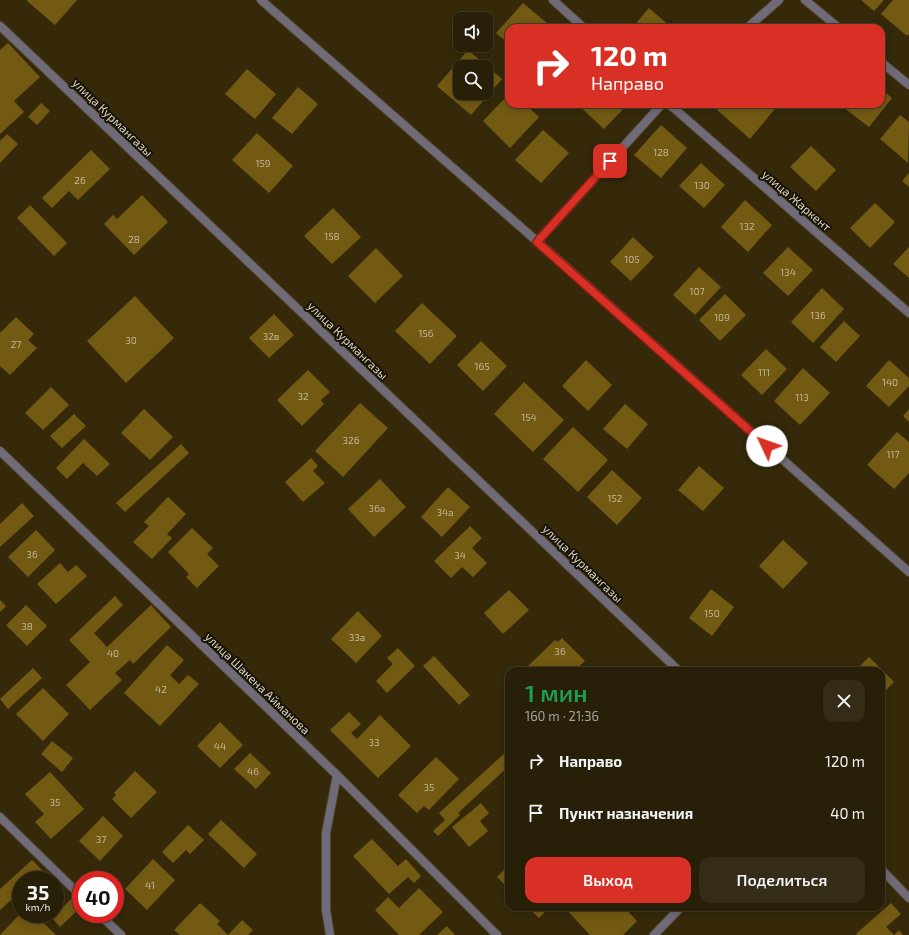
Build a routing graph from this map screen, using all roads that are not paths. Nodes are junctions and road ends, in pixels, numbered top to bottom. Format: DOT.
graph roads {
  1 [pos="261,0"];
  2 [pos="553,0"];
  3 [pos="779,0"];
  4 [pos="805,0"];
  5 [pos="580,24"];
  6 [pos="752,24"];
  7 [pos="834,24"];
  8 [pos="0,26"];
  9 [pos="885,65"];
  10 [pos="909,85"];
  11 [pos="658,108"];
  12 [pos="674,108"];
  13 [pos="537,242"];
  14 [pos="909,313"];
  15 [pos="0,451"];
  16 [pos="909,572"];
  17 [pos="675,667"];
  18 [pos="337,775"];
  19 [pos="0,817"];
  20 [pos="885,873"];
  21 [pos="72,887"];
  22 [pos="909,898"];
  23 [pos="677,911"];
  24 [pos="109,923"];
  25 [pos="120,935"];
  26 [pos="330,935"];
  27 [pos="497,935"];
  28 [pos="654,935"];
  1 -- 13 [label="street"];
  2 -- 5 [label="street"];
  3 -- 6 [label="street"];
  4 -- 7 [label="street"];
  8 -- 17 [label="street, улица Курмангазы"];
  9 -- 10 [label="street"];
  11 -- 13 [label="street"];
  12 -- 14 [label="street, улица Жаркент"];
  13 -- 16 [label="street"];
  15 -- 18 [label="street, улица Шакена Айманова"];
  18 -- 26 [label="street"];
  18 -- 27 [label="street, улица Шакена Айманова"];
  19 -- 21 [label="street"];
  20 -- 22 [label="street"];
  23 -- 28 [label="street"];
  24 -- 25 [label="street"];
}
